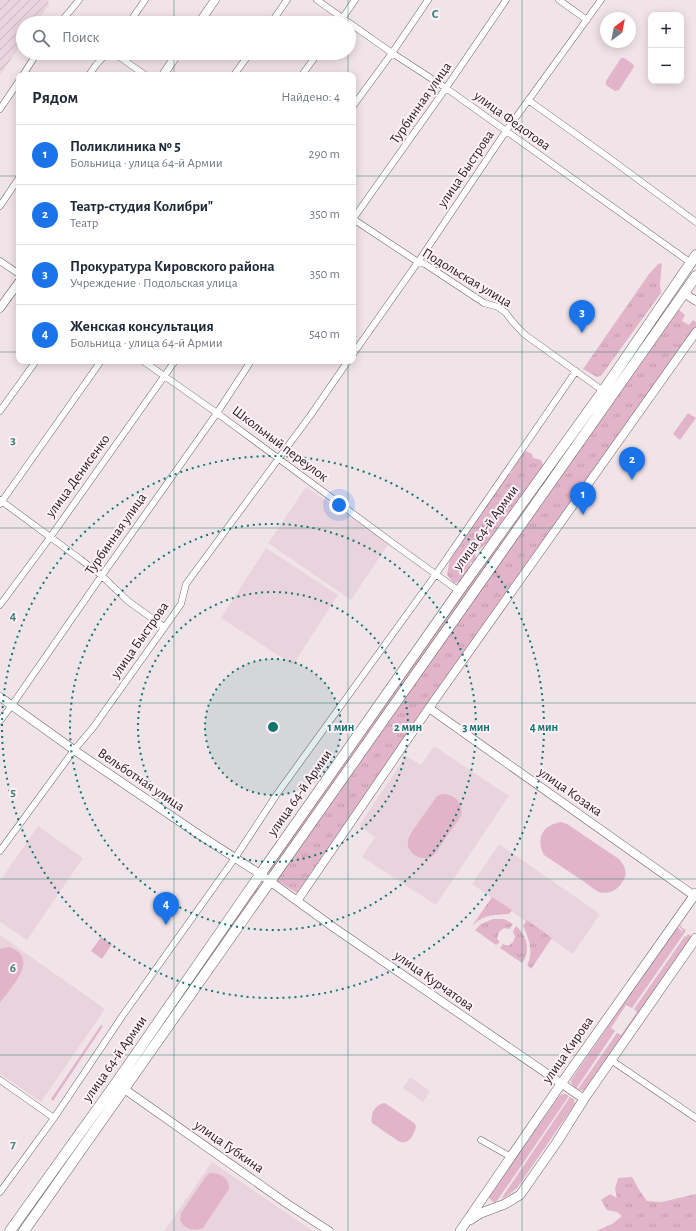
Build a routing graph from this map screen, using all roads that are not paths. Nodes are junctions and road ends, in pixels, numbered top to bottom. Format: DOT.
graph roads {
  1 [pos="79,0"];
  2 [pos="145,0"];
  3 [pos="215,0"];
  4 [pos="287,0"];
  5 [pos="317,0"];
  6 [pos="356,0"];
  7 [pos="428,0"];
  8 [pos="506,0"];
  9 [pos="559,0"];
  10 [pos="601,0"];
  11 [pos="66,16"];
  12 [pos="134,16"];
  13 [pos="204,16"];
  14 [pos="276,16"];
  15 [pos="336,16"];
  16 [pos="344,16"];
  17 [pos="587,20"];
  18 [pos="356,30"];
  19 [pos="392,53"];
  20 [pos="33,60"];
  21 [pos="101,60"];
  22 [pos="124,60"];
  23 [pos="173,60"];
  24 [pos="245,60"];
  25 [pos="313,60"];
  26 [pos="25,72"];
  27 [pos="91,72"];
  28 [pos="141,72"];
  29 [pos="165,72"];
  30 [pos="236,72"];
  31 [pos="304,72"];
  32 [pos="16,85"];
  33 [pos="446,88"];
  34 [pos="528,100"];
  35 [pos="356,102"];
  36 [pos="0,109"];
  37 [pos="506,131"];
  38 [pos="16,182"];
  39 [pos="0,206"];
  40 [pos="356,215"];
  41 [pos="356,221"];
  42 [pos="696,222"];
  43 [pos="693,259"];
  44 [pos="0,260"];
  45 [pos="418,262"];
  46 [pos="16,272"];
  47 [pos="696,276"];
  48 [pos="16,286"];
  49 [pos="684,293"];
  50 [pos="696,301"];
  51 [pos="0,308"];
  52 [pos="696,332"];
  53 [pos="356,350"];
  54 [pos="34,364"];
  55 [pos="99,364"];
  56 [pos="147,364"];
  57 [pos="173,364"];
  58 [pos="249,364"];
  59 [pos="346,364"];
  60 [pos="576,371"];
  61 [pos="164,376"];
  62 [pos="603,391"];
  63 [pos="612,397"];
  64 [pos="0,412"];
  65 [pos="217,413"];
  66 [pos="279,458"];
  67 [pos="534,486"];
  68 [pos="544,493"];
  69 [pos="1,502"];
  70 [pos="49,537"];
  71 [pos="436,574"];
  72 [pos="102,576"];
  73 [pos="459,590"];
  74 [pos="0,605"];
  75 [pos="164,627"];
  76 [pos="0,697"];
  77 [pos="12,705"];
  78 [pos="429,708"];
  79 [pos="0,721"];
  80 [pos="74,750"];
  81 [pos="0,851"];
  82 [pos="234,858"];
  83 [pos="260,874"];
  84 [pos="271,882"];
  85 [pos="695,895"];
  86 [pos="297,901"];
  87 [pos="696,938"];
  88 [pos="611,1060"];
  89 [pos="0,1080"];
  90 [pos="561,1084"];
  91 [pos="120,1086"];
  92 [pos="584,1099"];
  93 [pos="54,1118"];
  94 [pos="696,1118"];
  95 [pos="481,1140"];
  96 [pos="511,1157"];
  97 [pos="0,1192"];
  98 [pos="462,1228"];
  99 [pos="10,1231"];
  100 [pos="24,1231"];
  101 [pos="329,1231"];
  1 -- 11 [label="street"];
  2 -- 12 [label="street"];
  3 -- 13 [label="street"];
  4 -- 14 [label="street"];
  5 -- 15 [label="street, улица Федотова"];
  6 -- 16 [label="street"];
  7 -- 19 [label="street"];
  8 -- 33 [label="street, Турбинная улица"];
  9 -- 17 [label="street"];
  10 -- 17 [label="street, улица Быстрова"];
  17 -- 34 [label="street, улица Быстрова"];
  18 -- 19 [label="street, улица Федотова"];
  19 -- 33 [label="street, улица Федотова"];
  19 -- 35 [label="street"];
  20 -- 26 [label="street"];
  21 -- 27 [label="street"];
  22 -- 28 [label="street"];
  23 -- 29 [label="street"];
  24 -- 30 [label="street"];
  25 -- 31 [label="street"];
  32 -- 36 [label="street"];
  33 -- 37 [label="street, улица Федотова"];
  33 -- 40 [label="street, Турбинная улица"];
  34 -- 37 [label="street, улица Быстрова"];
  34 -- 42 [label="street"];
  37 -- 43 [label="street, улица Федотова"];
  37 -- 45 [label="street, улица Быстрова"];
  38 -- 39 [label="street"];
  41 -- 45 [label="street, Подольская улица"];
  43 -- 62 [label="highway, улица 64-й Армии"];
  44 -- 46 [label="street"];
  45 -- 53 [label="street, улица Быстрова"];
  45 -- 60 [label="street, Подольская улица"];
  47 -- 49 [label="highway, улица 64-й Армии"];
  48 -- 51 [label="street"];
  49 -- 50 [label="street"];
  49 -- 63 [label="highway, улица 64-й Армии"];
  52 -- 78 [label="street"];
  54 -- 64 [label="street"];
  55 -- 69 [label="street"];
  56 -- 61 [label="street, Школьный переулок"];
  57 -- 61 [label="street, улица Денисенко"];
  58 -- 65 [label="street, Турбинная улица"];
  59 -- 66 [label="street, улица Быстрова"];
  60 -- 62 [label="street, Подольская улица"];
  60 -- 71 [label="street, улица 64-й Армии"];
  61 -- 65 [label="street, Школьный переулок"];
  61 -- 70 [label="street, улица Денисенко"];
  62 -- 63 [label="street, Подольская улица"];
  62 -- 67 [label="highway, улица 64-й Армии"];
  63 -- 68 [label="highway, улица 64-й Армии"];
  65 -- 66 [label="street, Школьный переулок"];
  65 -- 72 [label="street, Турбинная улица"];
  66 -- 71 [label="street, Школьный переулок"];
  66 -- 75 [label="street, улица Быстрова"];
  67 -- 68 [label="highway"];
  67 -- 73 [label="highway, улица 64-й Армии"];
  68 -- 84 [label="highway, улица 64-й Армии"];
  69 -- 70 [label="street"];
  70 -- 72 [label="street"];
  70 -- 74 [label="street, улица Денисенко"];
  71 -- 73 [label="street, Школьный переулок"];
  71 -- 82 [label="street, улица 64-й Армии"];
  72 -- 75 [label="street"];
  72 -- 77 [label="street, Турбинная улица"];
  73 -- 83 [label="highway, улица 64-й Армии"];
  75 -- 80 [label="street, улица Быстрова"];
  76 -- 77 [label="street, Вельботная улица"];
  77 -- 79 [label="street, Турбинная улица"];
  77 -- 80 [label="street, Вельботная улица"];
  78 -- 85 [label="street, улица Козака"];
  78 -- 86 [label="street"];
  80 -- 81 [label="street, улица Быстрова"];
  80 -- 82 [label="street, Вельботная улица"];
  82 -- 83 [label="street, Вельботная улица"];
  82 -- 93 [label="street, улица 64-й Армии"];
  83 -- 84 [label="street, Вельботная улица"];
  83 -- 91 [label="highway, улица 64-й Армии"];
  84 -- 86 [label="street, улица Курчатова"];
  84 -- 91 [label="highway, улица 64-й Армии"];
  85 -- 90 [label="main road, улица Кирова"];
  86 -- 90 [label="street, улица Курчатова"];
  87 -- 88 [label="main road, улица Кирова"];
  88 -- 92 [label="main road, улица Кирова"];
  88 -- 94 [label="street"];
  89 -- 93 [label="street"];
  90 -- 92 [label="street, улица Курчатова"];
  90 -- 96 [label="main road, улица Кирова"];
  91 -- 99 [label="highway, улица 64-й Армии"];
  91 -- 100 [label="highway, улица 64-й Армии"];
  91 -- 101 [label="street, улица Губкина"];
  92 -- 98 [label="main road, улица Кирова"];
  93 -- 97 [label="street, улица 64-й Армии"];
  95 -- 96 [label="street"];
  96 -- 98 [label="main road, улица Кирова"];
}
